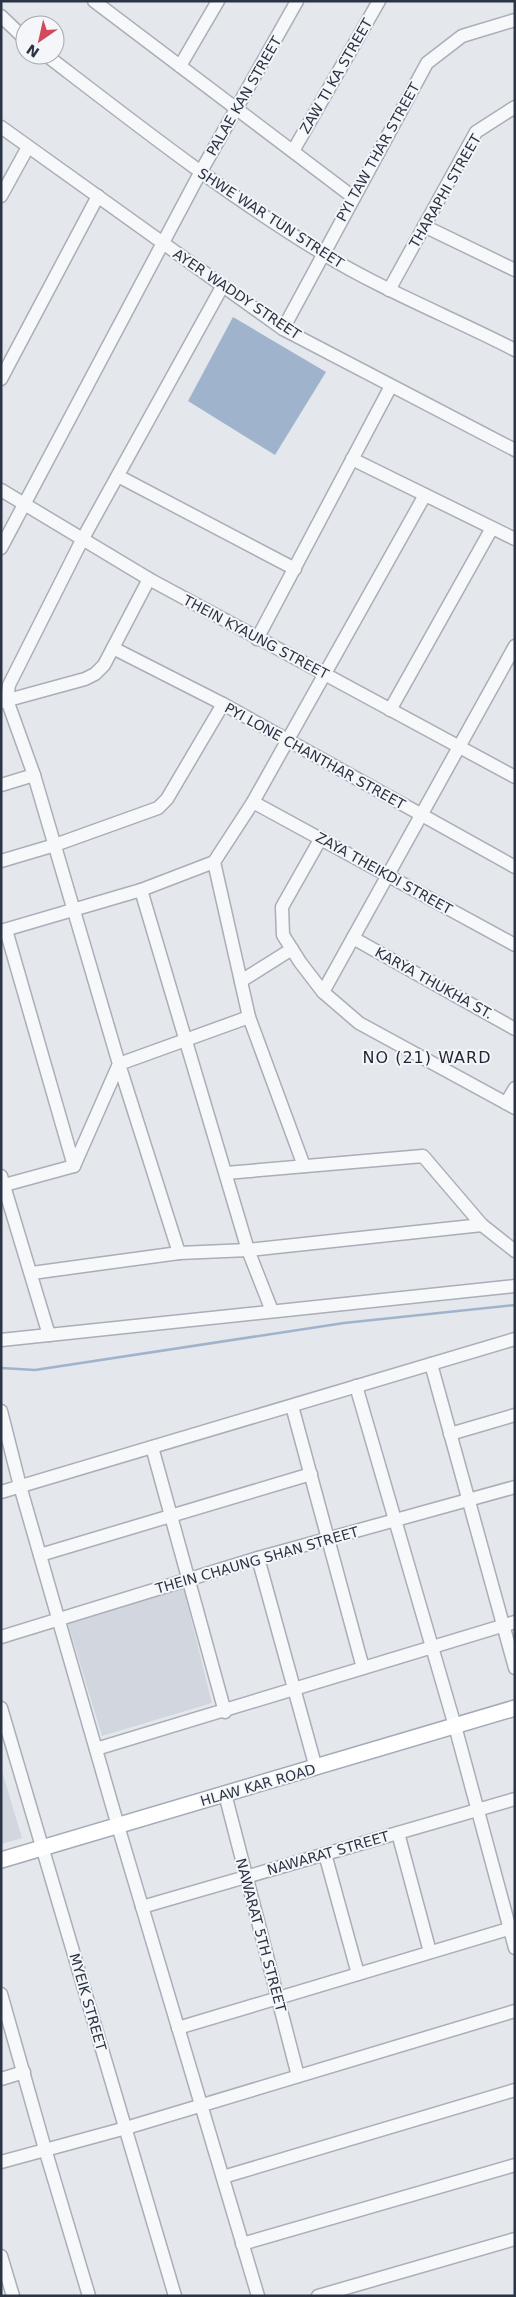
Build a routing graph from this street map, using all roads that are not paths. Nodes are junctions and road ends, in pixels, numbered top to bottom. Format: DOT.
graph roads {
  1 [pos="94,1"];
  2 [pos="298,1"];
  3 [pos="379,1"];
  4 [pos="214,3"];
  5 [pos="1,16"];
  6 [pos="515,20"];
  7 [pos="15,29"];
  8 [pos="59,65"];
  9 [pos="180,66"];
  10 [pos="515,107"];
  11 [pos="237,109"];
  12 [pos="1,127"];
  13 [pos="28,147"];
  14 [pos="294,151"];
  15 [pos="200,173"];
  16 [pos="1,196"];
  17 [pos="98,196"];
  18 [pos="354,196"];
  19 [pos="424,226"];
  20 [pos="164,244"];
  21 [pos="323,254"];
  22 [pos="515,270"];
  23 [pos="222,287"];
  24 [pos="389,290"];
  25 [pos="283,328"];
  26 [pos="513,345"];
  27 [pos="1,379"];
  28 [pos="391,386"];
  29 [pos="515,450"];
  30 [pos="352,459"];
  31 [pos="118,476"];
  32 [pos="1,490"];
  33 [pos="425,495"];
  34 [pos="23,504"];
  35 [pos="492,528"];
  36 [pos="515,539"];
  37 [pos="82,540"];
  38 [pos="1,548"];
  39 [pos="295,569"];
  40 [pos="149,579"];
  41 [pos="257,639"];
  42 [pos="515,646"];
  43 [pos="113,648"];
  44 [pos="324,673"];
  45 [pos="4,701"];
  46 [pos="224,704"];
  47 [pos="390,710"];
  48 [pos="287,740"];
  49 [pos="459,747"];
  50 [pos="34,775"];
  51 [pos="515,777"];
  52 [pos="1,785"];
  53 [pos="253,802"];
  54 [pos="421,815"];
  55 [pos="321,838"];
  56 [pos="55,845"];
  57 [pos="1,861"];
  58 [pos="214,862"];
  59 [pos="515,867"];
  60 [pos="388,875"];
  61 [pos="141,890"];
  62 [pos="73,910"];
  63 [pos="4,931"];
  64 [pos="353,938"];
  65 [pos="515,945"];
  66 [pos="292,949"];
  67 [pos="241,982"];
  68 [pos="323,992"];
  69 [pos="249,1017"];
  70 [pos="515,1029"];
  71 [pos="186,1040"];
  72 [pos="119,1064"];
  73 [pos="515,1088"];
  74 [pos="511,1106"];
  75 [pos="74,1166"];
  76 [pos="304,1166"];
  77 [pos="226,1173"];
  78 [pos="2,1182"];
  79 [pos="482,1225"];
  80 [pos="248,1250"];
  81 [pos="515,1251"];
  82 [pos="179,1252"];
  83 [pos="32,1273"];
  84 [pos="515,1286"];
  85 [pos="272,1311"];
  86 [pos="50,1335"];
  87 [pos="515,1339"];
  88 [pos="1,1340"];
  89 [pos="431,1364"];
  90 [pos="356,1386"];
  91 [pos="292,1406"];
  92 [pos="1,1411"];
  93 [pos="515,1415"];
  94 [pos="450,1434"];
  95 [pos="152,1447"];
  96 [pos="311,1474"];
  97 [pos="20,1486"];
  98 [pos="515,1487"];
  99 [pos="1,1492"];
  100 [pos="469,1500"];
  101 [pos="171,1516"];
  102 [pos="395,1520"];
  103 [pos="328,1539"];
  104 [pos="40,1554"];
  105 [pos="258,1558"];
  106 [pos="188,1580"];
  107 [pos="58,1619"];
  108 [pos="509,1624"];
  109 [pos="1,1637"];
  110 [pos="432,1647"];
  111 [pos="363,1668"];
  112 [pos="515,1668"];
  113 [pos="294,1689"];
  114 [pos="1,1708"];
  115 [pos="515,1708"];
  116 [pos="225,1712"];
  117 [pos="455,1726"];
  118 [pos="96,1749"];
  119 [pos="316,1768"];
  120 [pos="225,1794"];
  121 [pos="515,1799"];
  122 [pos="478,1810"];
  123 [pos="118,1826"];
  124 [pos="398,1833"];
  125 [pos="43,1848"];
  126 [pos="325,1854"];
  127 [pos="1,1860"];
  128 [pos="246,1877"];
  129 [pos="142,1907"];
  130 [pos="512,1928"];
  131 [pos="515,1948"];
  132 [pos="430,1952"];
  133 [pos="358,1974"];
  134 [pos="1,1994"];
  135 [pos="278,1998"];
  136 [pos="515,2011"];
  137 [pos="178,2028"];
  138 [pos="24,2072"];
  139 [pos="298,2076"];
  140 [pos="1,2079"];
  141 [pos="515,2090"];
  142 [pos="201,2104"];
  143 [pos="126,2128"];
  144 [pos="44,2149"];
  145 [pos="1,2162"];
  146 [pos="515,2165"];
  147 [pos="223,2177"];
  148 [pos="515,2239"];
  149 [pos="242,2244"];
  150 [pos="1,2256"];
  151 [pos="13,2296"];
  152 [pos="89,2296"];
  153 [pos="175,2296"];
  154 [pos="258,2296"];
  155 [pos="318,2296"];
  1 -- 9 [label="street"];
  2 -- 11 [label="street, PALAE KAN STREET"];
  3 -- 14 [label="street, ZAW TI KA STREET"];
  4 -- 9 [label="street"];
  5 -- 7 [label="street"];
  6 -- 18 [label="street, PYI TAW THAR STREET"];
  8 -- 15 [label="street, SHWE WAR TUN STREET"];
  9 -- 11 [label="street"];
  10 -- 19 [label="street, THARAPHI STREET"];
  11 -- 14 [label="street"];
  11 -- 15 [label="street, PALAE KAN STREET"];
  12 -- 13 [label="street, AYER WADDY STREET"];
  13 -- 16 [label="street"];
  13 -- 17 [label="street, AYER WADDY STREET"];
  14 -- 18 [label="street"];
  15 -- 20 [label="street, PALAE KAN STREET"];
  15 -- 21 [label="street, SHWE WAR TUN STREET"];
  17 -- 20 [label="street, AYER WADDY STREET"];
  17 -- 27 [label="street"];
  18 -- 21 [label="street, PYI TAW THAR STREET"];
  19 -- 22 [label="street"];
  19 -- 24 [label="street, THARAPHI STREET"];
  20 -- 23 [label="street, AYER WADDY STREET"];
  20 -- 34 [label="street, PALAE KAN STREET"];
  21 -- 24 [label="street, SHWE WAR TUN STREET"];
  21 -- 25 [label="street, PYI TAW THAR STREET"];
  23 -- 25 [label="street, AYER WADDY STREET"];
  23 -- 31 [label="street"];
  24 -- 26 [label="street, SHWE WAR TUN STREET"];
  25 -- 28 [label="street, AYER WADDY STREET"];
  28 -- 29 [label="street, AYER WADDY STREET"];
  28 -- 30 [label="street"];
  30 -- 33 [label="street"];
  30 -- 39 [label="street"];
  31 -- 37 [label="street"];
  31 -- 39 [label="street"];
  32 -- 34 [label="street, THEIN KYAUNG STREET"];
  33 -- 35 [label="street"];
  33 -- 44 [label="street"];
  34 -- 37 [label="street, THEIN KYAUNG STREET"];
  34 -- 38 [label="street, PALAE KAN STREET"];
  35 -- 36 [label="street"];
  35 -- 47 [label="street"];
  37 -- 40 [label="street, THEIN KYAUNG STREET"];
  37 -- 45 [label="street"];
  39 -- 41 [label="street"];
  40 -- 41 [label="street, THEIN KYAUNG STREET"];
  40 -- 43 [label="street"];
  41 -- 44 [label="street, THEIN KYAUNG STREET"];
  42 -- 49 [label="street"];
  43 -- 45 [label="street"];
  43 -- 46 [label="street, PYI LONE CHANTHAR STREET"];
  44 -- 47 [label="street, THEIN KYAUNG STREET"];
  44 -- 48 [label="street"];
  45 -- 50 [label="street"];
  46 -- 48 [label="street, PYI LONE CHANTHAR STREET"];
  46 -- 56 [label="street"];
  47 -- 49 [label="street, THEIN KYAUNG STREET"];
  48 -- 53 [label="street"];
  48 -- 54 [label="street, PYI LONE CHANTHAR STREET"];
  49 -- 51 [label="street, THEIN KYAUNG STREET"];
  49 -- 54 [label="street"];
  50 -- 52 [label="street"];
  50 -- 56 [label="street"];
  53 -- 55 [label="street, ZAYA THEIKDI STREET"];
  53 -- 58 [label="street"];
  54 -- 59 [label="street, PYI LONE CHANTHAR STREET"];
  54 -- 60 [label="street"];
  55 -- 60 [label="street, ZAYA THEIKDI STREET"];
  55 -- 66 [label="street"];
  56 -- 57 [label="street"];
  56 -- 62 [label="street"];
  58 -- 61 [label="street"];
  58 -- 67 [label="street"];
  60 -- 64 [label="street"];
  60 -- 65 [label="street, ZAYA THEIKDI STREET"];
  61 -- 62 [label="street"];
  61 -- 71 [label="street"];
  62 -- 63 [label="street"];
  62 -- 72 [label="street"];
  63 -- 75 [label="street"];
  64 -- 68 [label="street"];
  64 -- 70 [label="street, KARYA THUKHA ST."];
  66 -- 67 [label="street"];
  66 -- 68 [label="street"];
  67 -- 69 [label="street"];
  68 -- 74 [label="street"];
  69 -- 71 [label="street"];
  69 -- 76 [label="street"];
  71 -- 72 [label="street"];
  71 -- 77 [label="street"];
  72 -- 75 [label="street"];
  72 -- 82 [label="street"];
  73 -- 74 [label="street"];
  75 -- 78 [label="street"];
  76 -- 77 [label="street"];
  76 -- 79 [label="street"];
  77 -- 80 [label="street"];
  78 -- 83 [label="street"];
  79 -- 80 [label="street"];
  79 -- 81 [label="street"];
  80 -- 82 [label="street"];
  80 -- 85 [label="street"];
  82 -- 83 [label="street"];
  83 -- 86 [label="street"];
  84 -- 85 [label="street"];
  85 -- 86 [label="street"];
  86 -- 88 [label="street"];
  87 -- 89 [label="street"];
  89 -- 90 [label="street"];
  89 -- 94 [label="street"];
  90 -- 91 [label="street"];
  90 -- 102 [label="street"];
  91 -- 95 [label="street"];
  91 -- 96 [label="street"];
  92 -- 97 [label="street"];
  93 -- 94 [label="street"];
  94 -- 100 [label="street"];
  95 -- 97 [label="street"];
  95 -- 101 [label="street"];
  96 -- 101 [label="street"];
  96 -- 103 [label="street"];
  97 -- 99 [label="street"];
  97 -- 104 [label="street"];
  98 -- 100 [label="street, THEIN CHAUNG SHAN STREET"];
  100 -- 102 [label="street, THEIN CHAUNG SHAN STREET"];
  100 -- 108 [label="street"];
  101 -- 104 [label="street"];
  101 -- 106 [label="street"];
  102 -- 103 [label="street, THEIN CHAUNG SHAN STREET"];
  102 -- 110 [label="street"];
  103 -- 105 [label="street, THEIN CHAUNG SHAN STREET"];
  103 -- 111 [label="street"];
  104 -- 107 [label="street"];
  105 -- 106 [label="street, THEIN CHAUNG SHAN STREET"];
  105 -- 113 [label="street"];
  106 -- 107 [label="street, THEIN CHAUNG SHAN STREET"];
  106 -- 116 [label="street"];
  107 -- 109 [label="street, THEIN CHAUNG SHAN STREET"];
  107 -- 118 [label="street"];
  108 -- 110 [label="street"];
  108 -- 112 [label="street"];
  110 -- 111 [label="street"];
  110 -- 117 [label="street"];
  111 -- 113 [label="street"];
  113 -- 116 [label="street"];
  113 -- 119 [label="street"];
  114 -- 125 [label="street, MYEIK STREET"];
  115 -- 117 [label="main road, HLAW KAR ROAD"];
  116 -- 118 [label="street"];
  117 -- 119 [label="main road, HLAW KAR ROAD"];
  117 -- 122 [label="street"];
  118 -- 123 [label="street"];
  119 -- 120 [label="main road, HLAW KAR ROAD"];
  120 -- 123 [label="main road, HLAW KAR ROAD"];
  120 -- 128 [label="street, NAWARAT 5TH STREET"];
  121 -- 122 [label="street, NAWARAT STREET"];
  122 -- 124 [label="street, NAWARAT STREET"];
  122 -- 130 [label="street"];
  123 -- 125 [label="main road, HLAW KAR ROAD"];
  123 -- 129 [label="street"];
  124 -- 126 [label="street, NAWARAT STREET"];
  124 -- 132 [label="street"];
  125 -- 127 [label="main road, HLAW KAR ROAD"];
  125 -- 143 [label="street, MYEIK STREET"];
  126 -- 128 [label="street, NAWARAT STREET"];
  126 -- 133 [label="street"];
  128 -- 129 [label="street, NAWARAT STREET"];
  128 -- 135 [label="street, NAWARAT 5TH STREET"];
  129 -- 137 [label="street"];
  130 -- 131 [label="street"];
  130 -- 132 [label="street"];
  132 -- 133 [label="street"];
  133 -- 135 [label="street"];
  134 -- 138 [label="street"];
  135 -- 137 [label="street"];
  135 -- 139 [label="street, NAWARAT 5TH STREET"];
  136 -- 139 [label="street"];
  137 -- 142 [label="street"];
  138 -- 140 [label="street"];
  138 -- 144 [label="street"];
  139 -- 142 [label="street"];
  141 -- 147 [label="street"];
  142 -- 143 [label="street"];
  142 -- 147 [label="street"];
  143 -- 144 [label="street"];
  143 -- 153 [label="street, MYEIK STREET"];
  144 -- 145 [label="street"];
  144 -- 152 [label="street"];
  146 -- 149 [label="street"];
  147 -- 149 [label="street"];
  148 -- 155 [label="street"];
  149 -- 154 [label="street"];
  150 -- 151 [label="street"];
}
